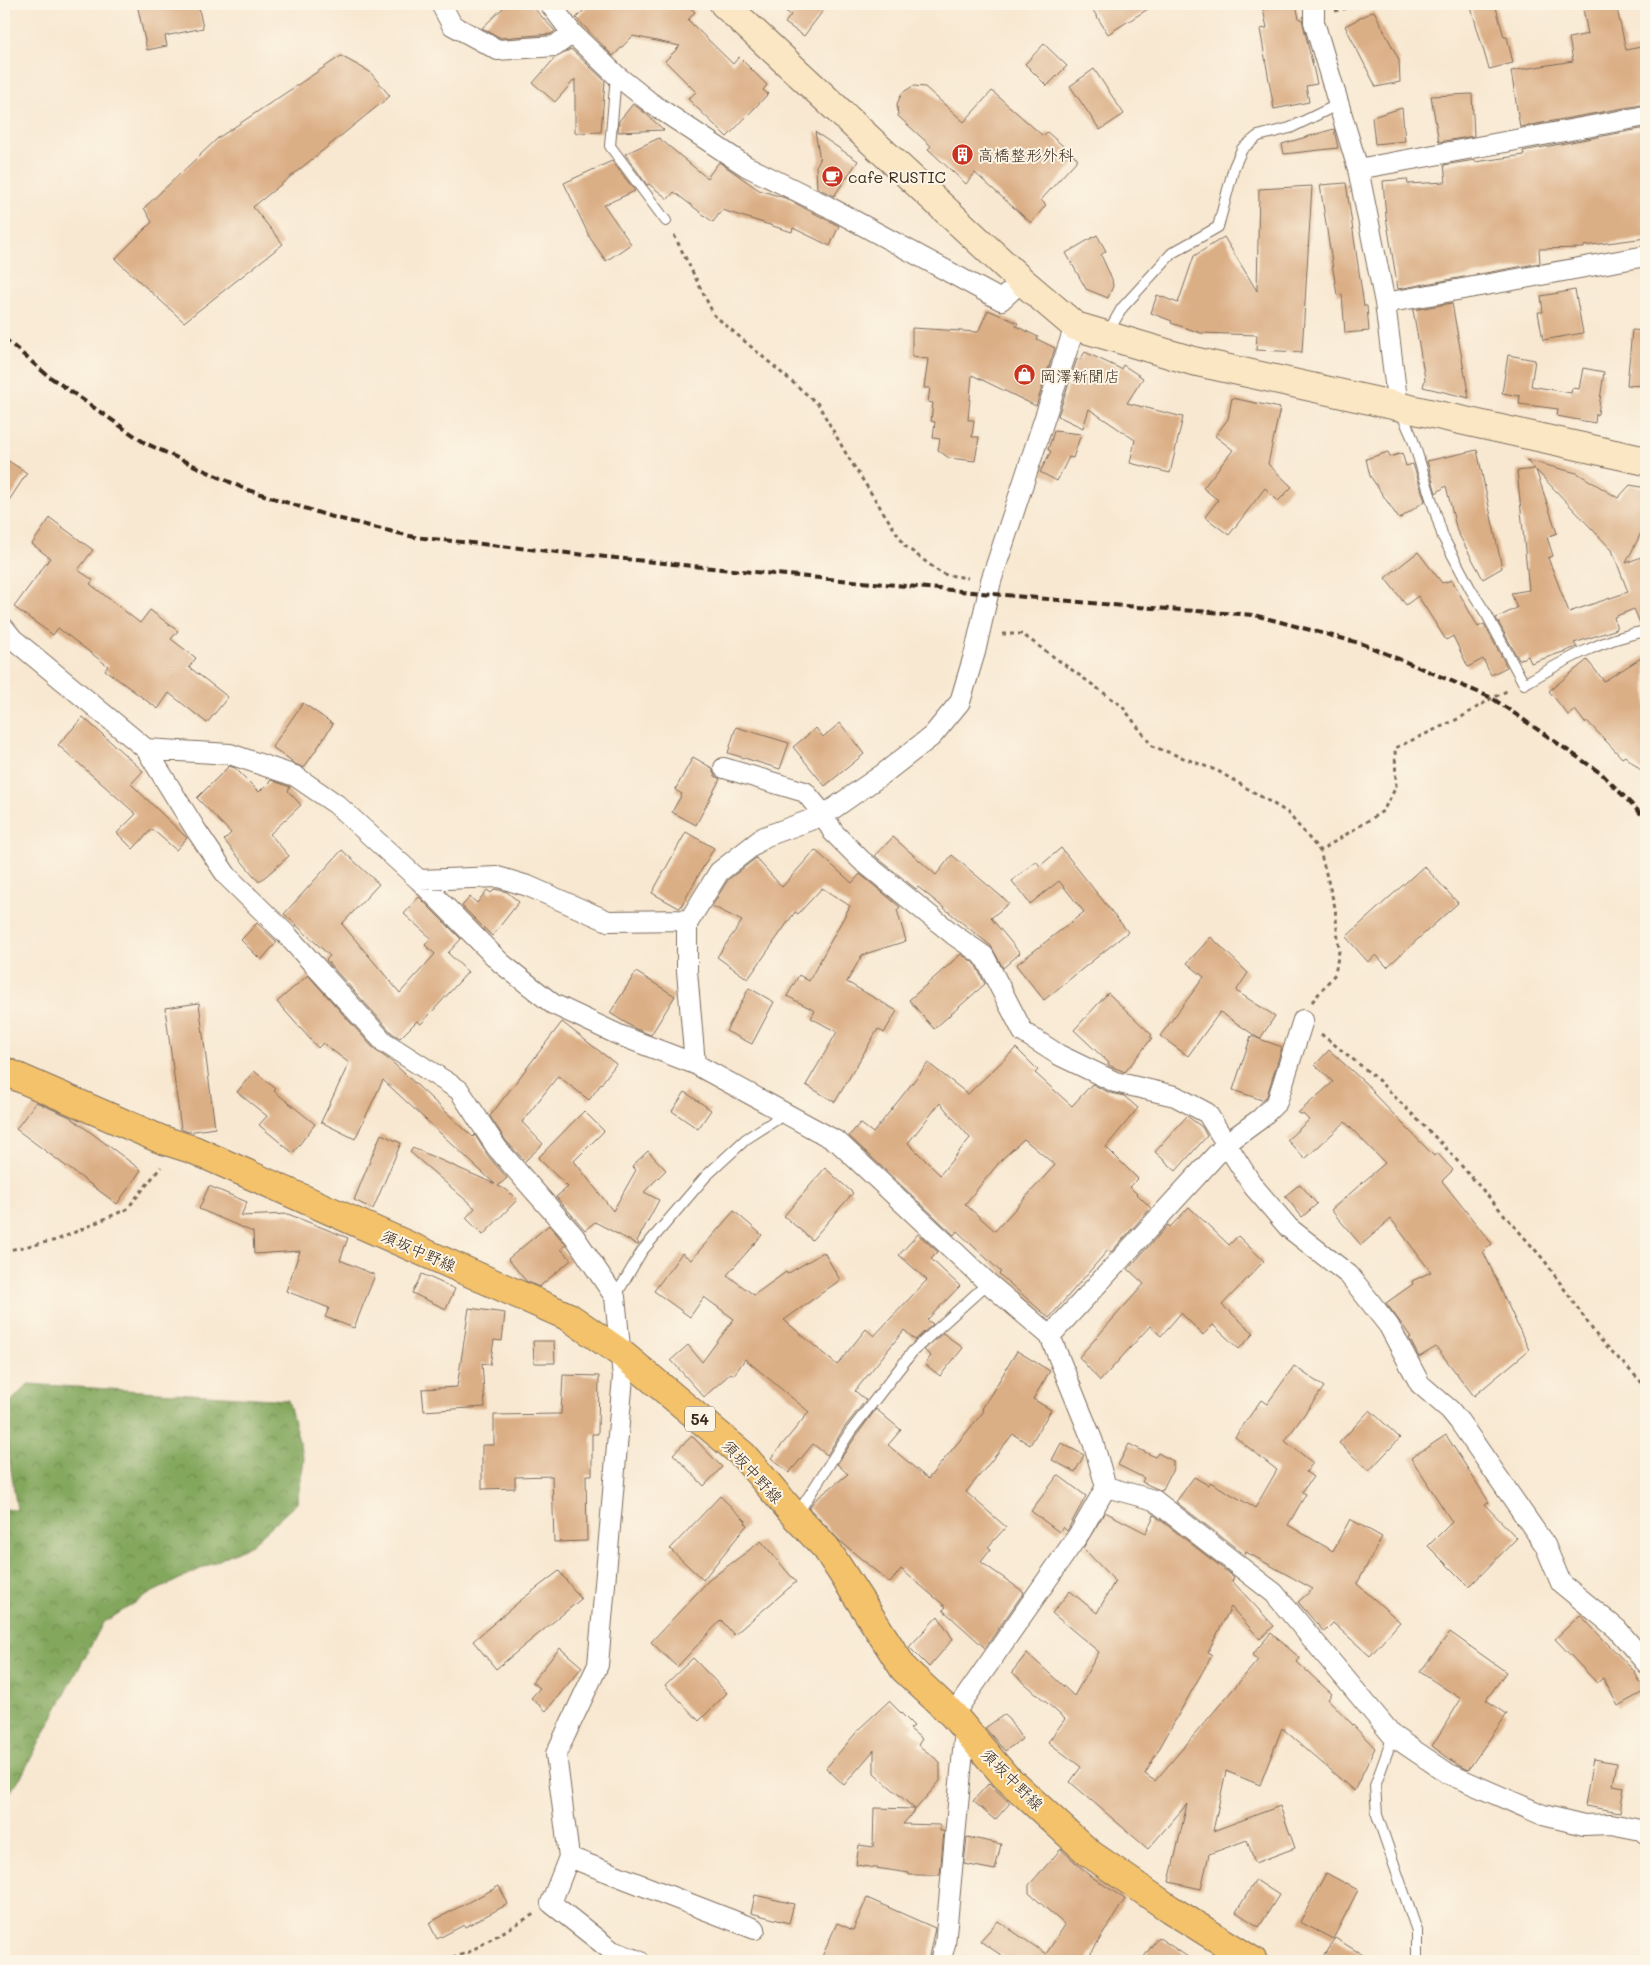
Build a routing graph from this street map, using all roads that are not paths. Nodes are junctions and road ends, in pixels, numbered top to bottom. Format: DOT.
graph roads {
  1 [pos="440,4"];
  2 [pos="550,4"];
  3 [pos="724,4"];
  4 [pos="1320,9"];
  5 [pos="572,33"];
  6 [pos="616,75"];
  7 [pos="1339,104"];
  8 [pos="1646,116"];
  9 [pos="1358,169"];
  10 [pos="666,221"];
  11 [pos="1646,256"];
  12 [pos="1022,281"];
  13 [pos="1386,303"];
  14 [pos="1075,326"];
  15 [pos="1107,335"];
  16 [pos="1398,407"];
  17 [pos="1646,461"];
  18 [pos="4,628"];
  19 [pos="1646,631"];
  20 [pos="146,748"];
  21 [pos="724,768"];
  22 [pos="824,815"];
  23 [pos="419,880"];
  24 [pos="689,920"];
  25 [pos="1303,1020"];
  26 [pos="695,1064"];
  27 [pos="4,1072"];
  28 [pos="785,1114"];
  29 [pos="1227,1143"];
  30 [pos="988,1283"];
  31 [pos="615,1297"];
  32 [pos="1050,1336"];
  33 [pos="622,1354"];
  34 [pos="1106,1486"];
  35 [pos="796,1517"];
  36 [pos="1646,1664"];
  37 [pos="959,1722"];
  38 [pos="1394,1736"];
  39 [pos="1646,1834"];
  40 [pos="569,1857"];
  41 [pos="755,1929"];
  42 [pos="639,1961"];
  43 [pos="940,1961"];
  44 [pos="1253,1961"];
  45 [pos="1417,1961"];
  1 -- 5 [label="street"];
  2 -- 5 [label="street"];
  3 -- 12 [label="street"];
  4 -- 7 [label="street"];
  5 -- 6 [label="street"];
  6 -- 10 [label="lane"];
  6 -- 12 [label="street"];
  7 -- 9 [label="street"];
  7 -- 15 [label="lane"];
  8 -- 9 [label="street"];
  9 -- 13 [label="street"];
  11 -- 13 [label="street"];
  12 -- 14 [label="street"];
  13 -- 16 [label="street"];
  14 -- 15 [label="street"];
  14 -- 22 [label="street"];
  15 -- 16 [label="street"];
  16 -- 17 [label="street"];
  16 -- 19 [label="lane"];
  18 -- 20 [label="street"];
  20 -- 23 [label="street"];
  20 -- 31 [label="street"];
  21 -- 22 [label="street"];
  22 -- 24 [label="street"];
  22 -- 29 [label="street"];
  23 -- 24 [label="street"];
  23 -- 26 [label="street"];
  24 -- 26 [label="street"];
  25 -- 29 [label="street"];
  26 -- 28 [label="street"];
  27 -- 33 [label="main road, 須坂中野線 / 54"];
  28 -- 30 [label="street"];
  28 -- 31 [label="lane"];
  29 -- 32 [label="street"];
  29 -- 36 [label="street"];
  30 -- 32 [label="street"];
  30 -- 35 [label="lane"];
  31 -- 33 [label="street"];
  32 -- 34 [label="street"];
  33 -- 35 [label="main road, 須坂中野線 / 54"];
  33 -- 40 [label="street"];
  34 -- 37 [label="street"];
  34 -- 38 [label="street"];
  35 -- 37 [label="main road, 須坂中野線 / 54"];
  37 -- 43 [label="street"];
  37 -- 44 [label="main road, 須坂中野線 / 54"];
  38 -- 39 [label="street"];
  38 -- 45 [label="lane"];
  40 -- 41 [label="street"];
  40 -- 42 [label="street"];
}
